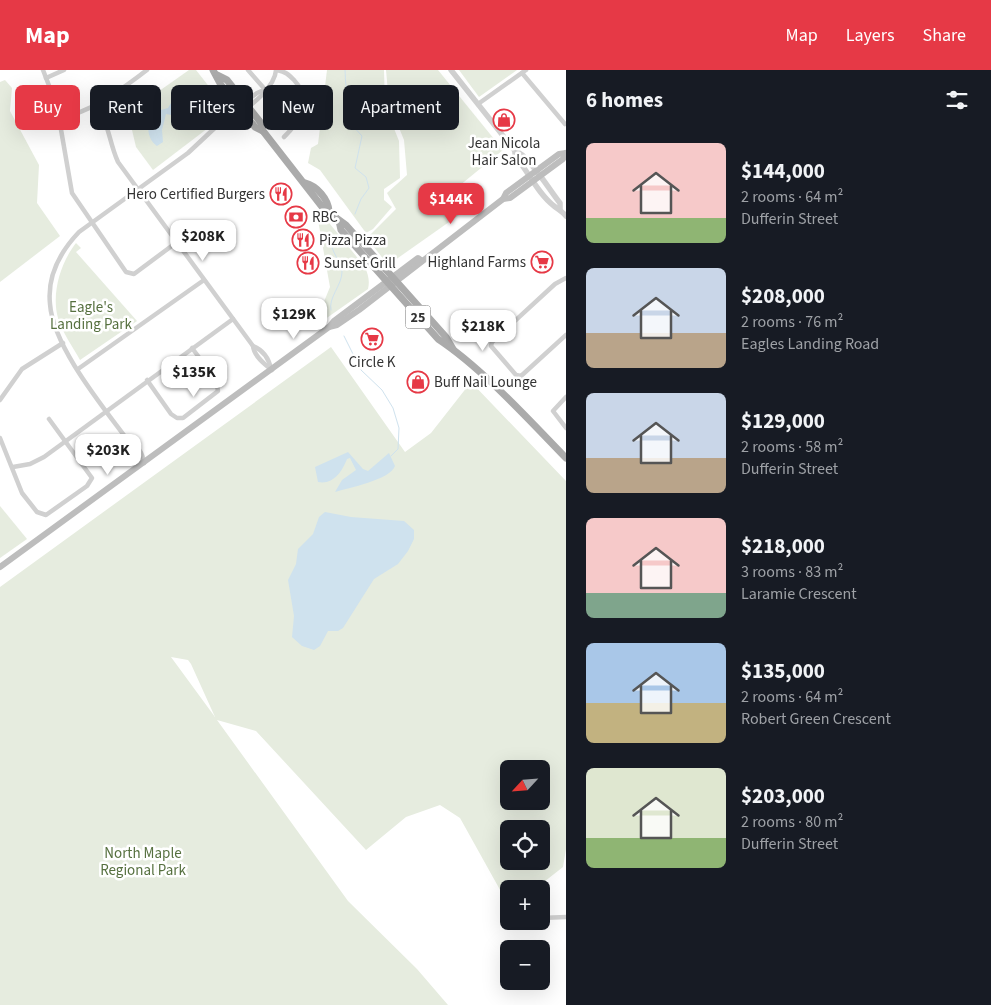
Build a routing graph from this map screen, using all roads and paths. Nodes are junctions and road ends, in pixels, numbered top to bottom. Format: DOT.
graph roads {
  1 [pos="43,70"];
  2 [pos="64,70"];
  3 [pos="147,70"];
  4 [pos="248,70"];
  5 [pos="277,70"];
  6 [pos="451,70"];
  7 [pos="215,72"];
  8 [pos="524,72"];
  9 [pos="46,78"];
  10 [pos="48,85"];
  11 [pos="125,85"];
  12 [pos="221,85"];
  13 [pos="270,85"];
  14 [pos="298,85"];
  15 [pos="263,89"];
  16 [pos="263,92"];
  17 [pos="253,102"];
  18 [pos="478,104"];
  19 [pos="253,115"];
  20 [pos="565,124"];
  21 [pos="61,130"];
  22 [pos="109,130"];
  23 [pos="215,130"];
  24 [pos="290,130"];
  25 [pos="284,137"];
  26 [pos="566,153"];
  27 [pos="535,176"];
  28 [pos="138,189"];
  29 [pos="566,216"];
  30 [pos="92,222"];
  31 [pos="177,242"];
  32 [pos="566,278"];
  33 [pos="204,280"];
  34 [pos="392,282"];
  35 [pos="233,319"];
  36 [pos="566,335"];
  37 [pos="63,343"];
  38 [pos="192,348"];
  39 [pos="78,368"];
  40 [pos="272,370"];
  41 [pos="147,380"];
  42 [pos="566,397"];
  43 [pos="0,400"];
  44 [pos="106,410"];
  45 [pos="49,419"];
  46 [pos="566,428"];
  47 [pos="0,438"];
  48 [pos="66,441"];
  49 [pos="566,458"];
  50 [pos="144,463"];
  51 [pos="13,467"];
  52 [pos="0,567"];
  53 [pos="566,917"];
  54 [pos="550,918"];
  1 -- 9 [label="street"];
  2 -- 9 [label="street"];
  3 -- 11 [label="street"];
  4 -- 15 [label="street"];
  5 -- 13 [label="street"];
  5 -- 14 [label="street"];
  6 -- 18 [label="street"];
  7 -- 12 [label="main road"];
  8 -- 18 [label="street"];
  8 -- 20 [label="street"];
  9 -- 10 [label="street"];
  16 -- 17 [label="street"];
  18 -- 27 [label="street"];
  19 -- 34 [label="main road, 25"];
  21 -- 30 [label="street"];
  22 -- 28 [label="street"];
  23 -- 28 [label="street"];
  24 -- 25 [label="street"];
  26 -- 27 [label="main road"];
  27 -- 29 [label="street"];
  27 -- 34 [label="main road"];
  28 -- 30 [label="street"];
  28 -- 31 [label="street"];
  30 -- 31 [label="street"];
  30 -- 37 [label="street"];
  31 -- 33 [label="street"];
  32 -- 36 [label="street"];
  33 -- 35 [label="street"];
  33 -- 39 [label="street"];
  34 -- 40 [label="main road"];
  34 -- 49 [label="main road, 25"];
  35 -- 38 [label="street"];
  35 -- 40 [label="street"];
  37 -- 39 [label="street"];
  37 -- 43 [label="street"];
  38 -- 41 [label="street"];
  38 -- 41 [label="street"];
  39 -- 44 [label="street"];
  40 -- 50 [label="main road"];
  41 -- 44 [label="street"];
  42 -- 46 [label="street"];
  44 -- 48 [label="street"];
  44 -- 50 [label="street"];
  45 -- 48 [label="street"];
  47 -- 51 [label="street"];
  48 -- 51 [label="street"];
  48 -- 51 [label="street"];
  50 -- 52 [label="main road"];
  53 -- 54 [label="street"];
}
